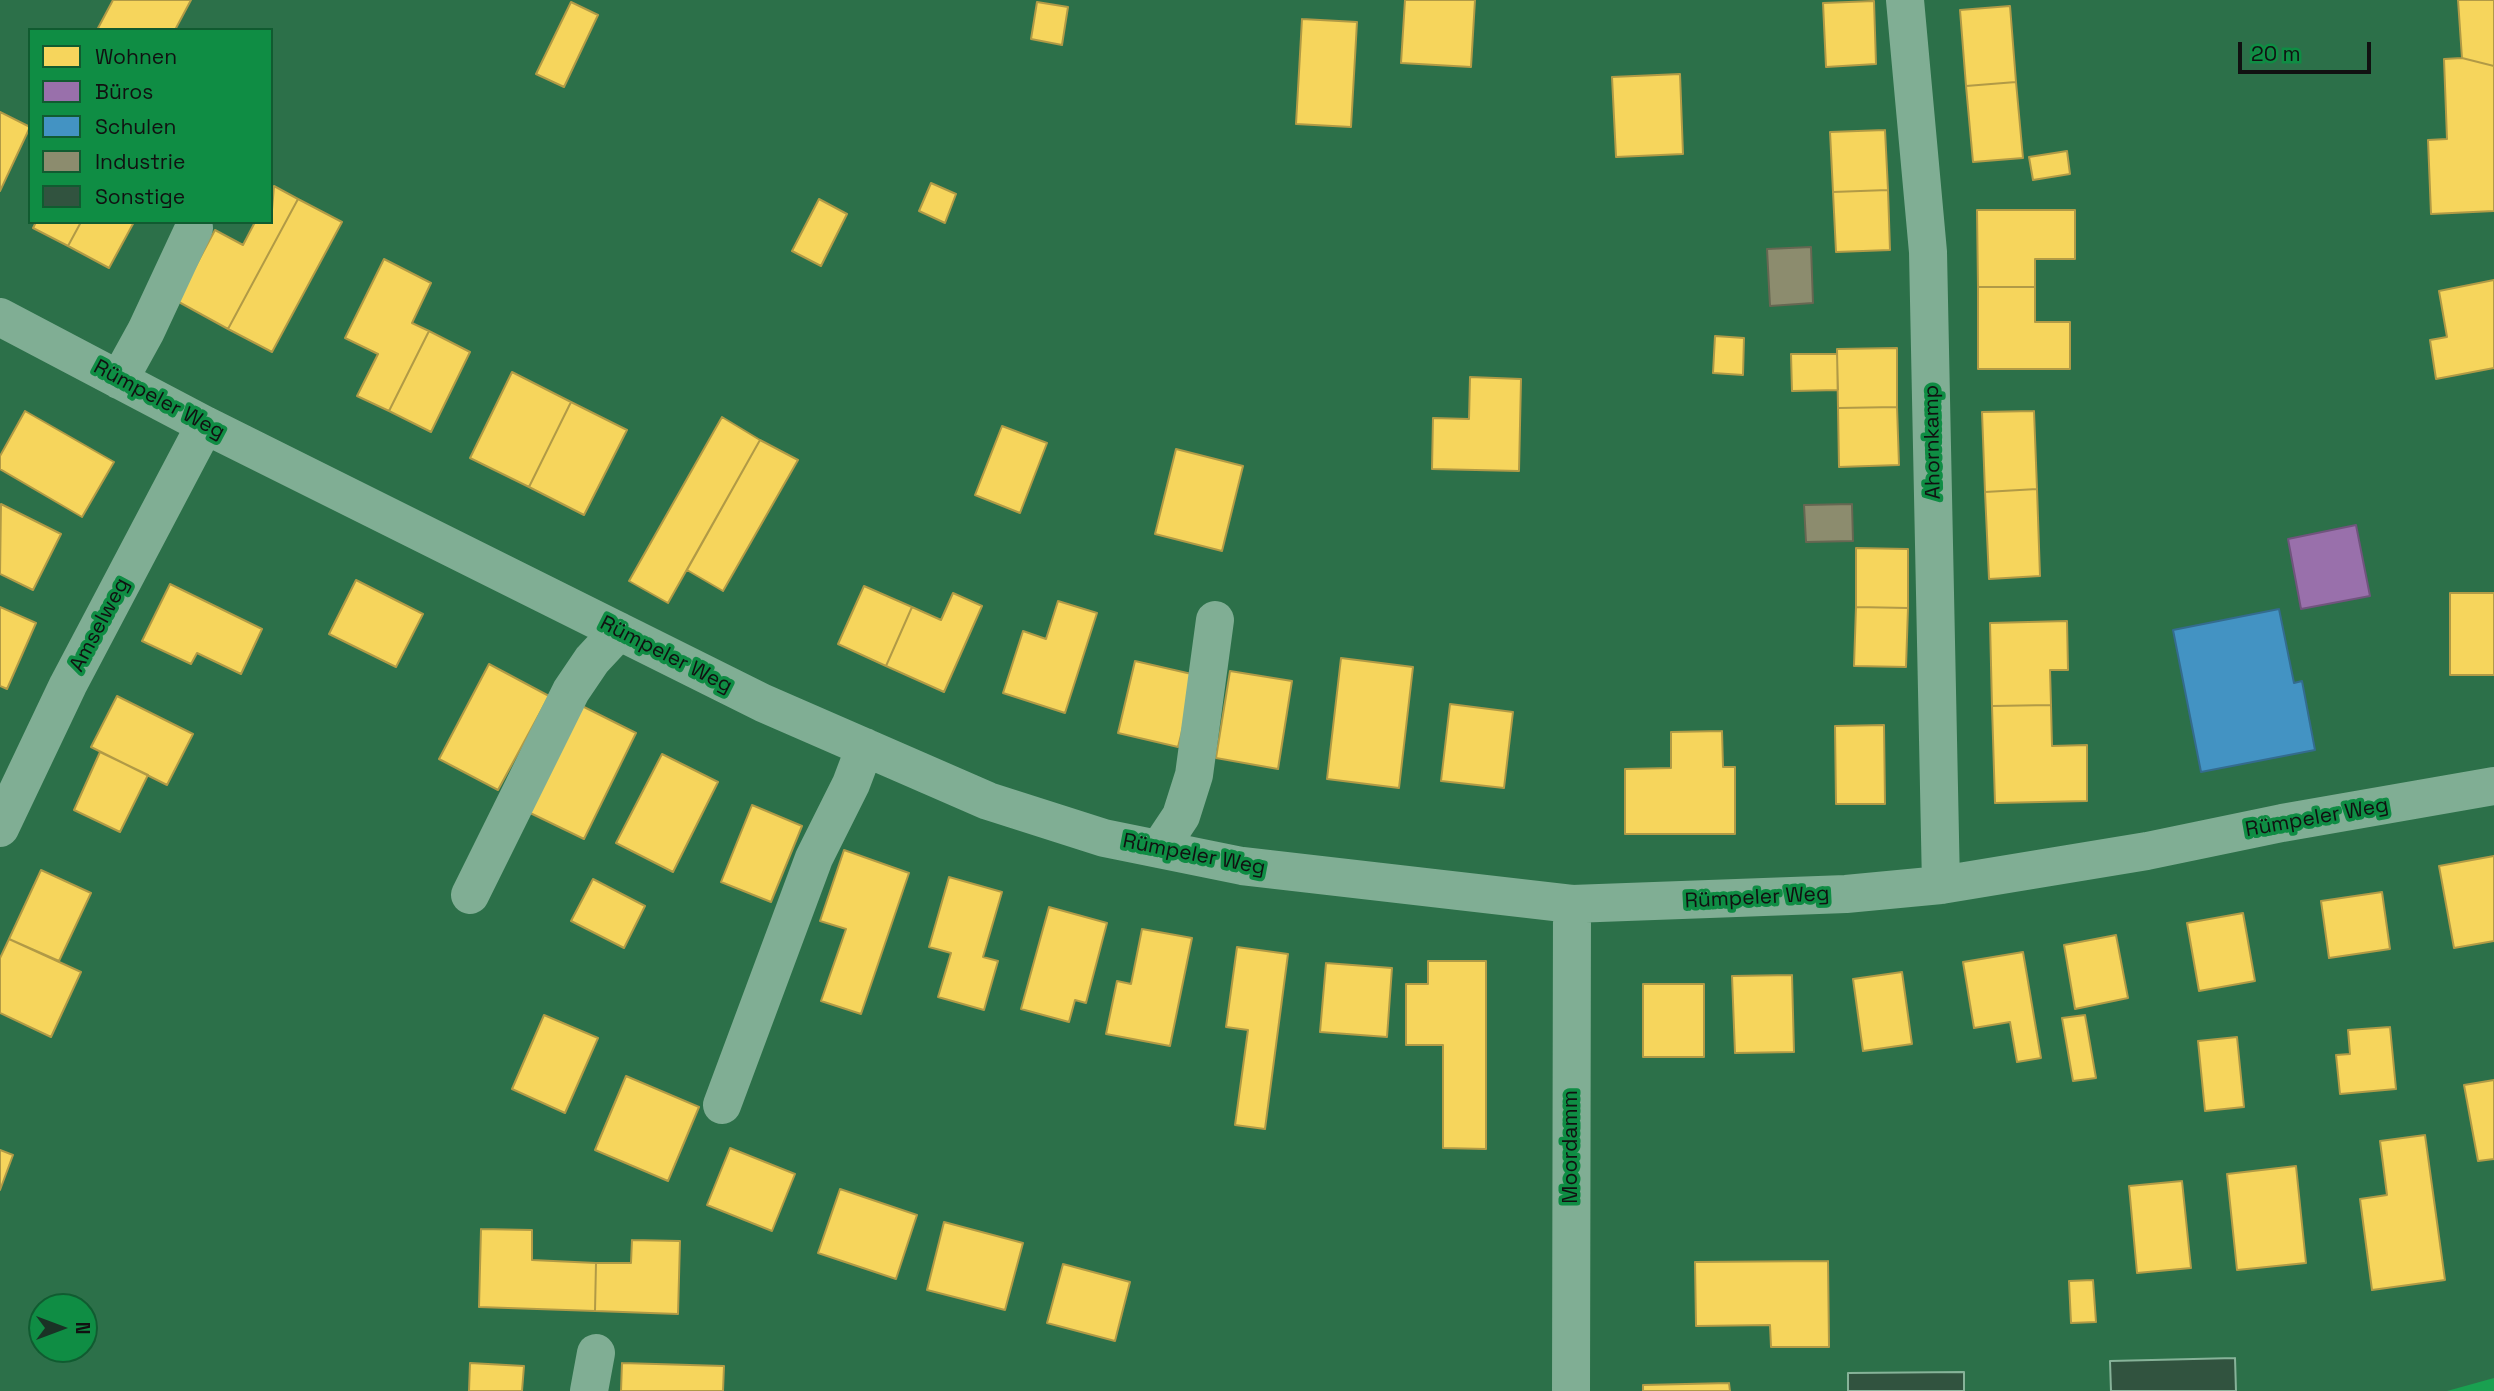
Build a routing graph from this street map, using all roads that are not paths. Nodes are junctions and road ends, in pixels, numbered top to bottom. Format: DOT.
graph roads {
  1 [pos="1905,0"];
  2 [pos="194,228"];
  3 [pos="0,317"];
  4 [pos="119,380"];
  5 [pos="205,425"];
  6 [pos="1215,620"];
  7 [pos="619,631"];
  8 [pos="865,747"];
  9 [pos="2494,786"];
  10 [pos="0,828"];
  11 [pos="1159,849"];
  12 [pos="1941,885"];
  13 [pos="470,895"];
  14 [pos="1572,904"];
  15 [pos="722,1105"];
  16 [pos="596,1353"];
  17 [pos="589,1391"];
  18 [pos="1571,1391"];
  1 -- 12 [label="street, Ahornkamp"];
  2 -- 4 [label="street"];
  3 -- 4 [label="street, Rümpeler Weg"];
  4 -- 5 [label="street, Rümpeler Weg"];
  5 -- 7 [label="street, Rümpeler Weg"];
  5 -- 10 [label="street, Amselweg"];
  6 -- 11 [label="street"];
  7 -- 8 [label="street, Rümpeler Weg"];
  7 -- 13 [label="street"];
  8 -- 11 [label="street, Rümpeler Weg"];
  8 -- 15 [label="street"];
  9 -- 12 [label="street, Rümpeler Weg"];
  11 -- 14 [label="street, Rümpeler Weg"];
  12 -- 14 [label="street, Rümpeler Weg"];
  14 -- 18 [label="street, Moordamm"];
  16 -- 17 [label="street"];
}
